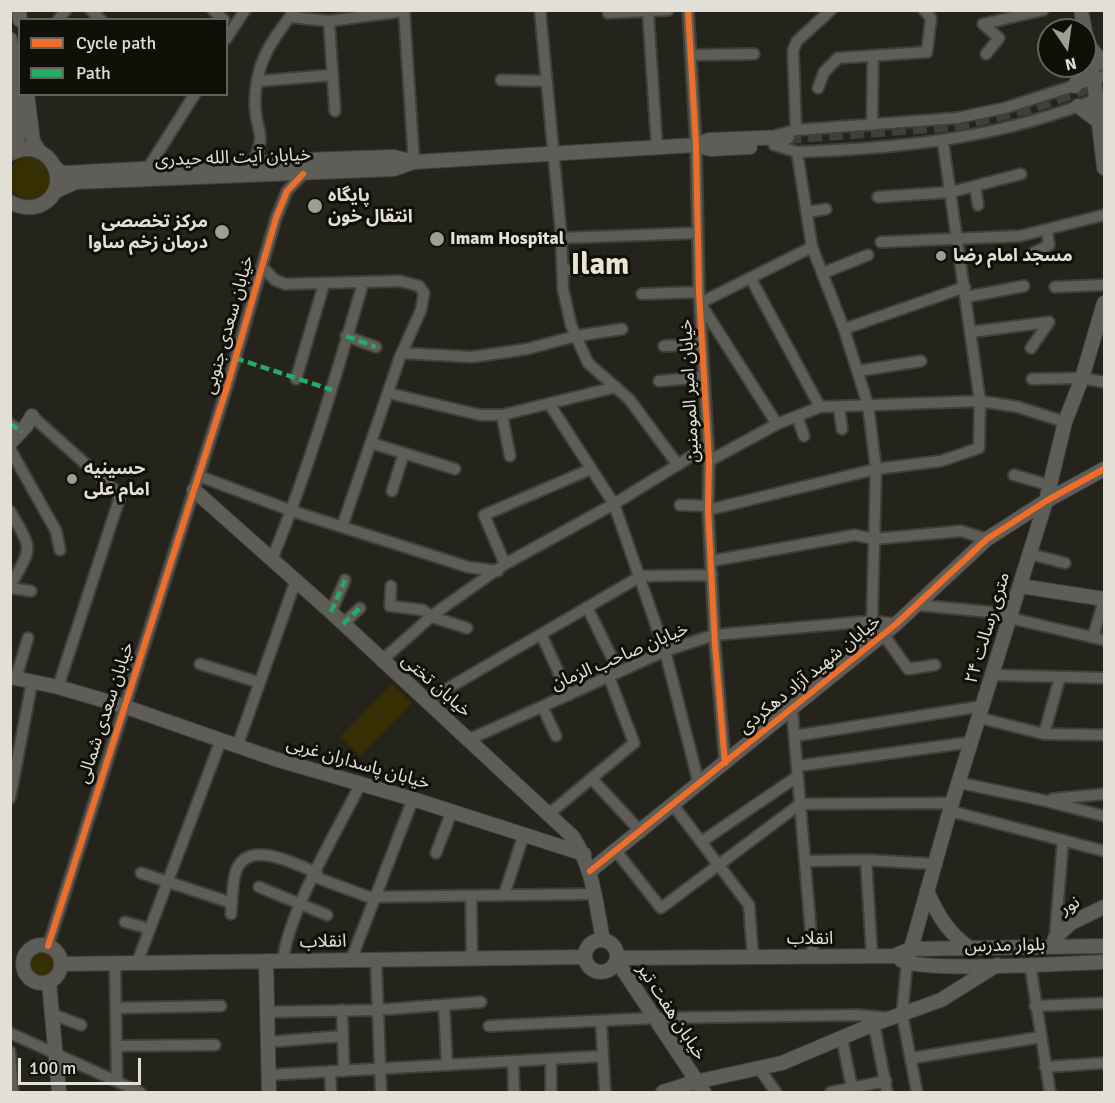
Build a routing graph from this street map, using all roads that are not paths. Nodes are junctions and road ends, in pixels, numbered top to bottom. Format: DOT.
graph roads {
  1 [pos="245,10"];
  2 [pos="540,10"];
  3 [pos="668,10"];
  4 [pos="688,10"];
  5 [pos="831,10"];
  6 [pos="924,10"];
  7 [pos="1043,10"];
  8 [pos="404,11"];
  9 [pos="625,12"];
  10 [pos="648,12"];
  11 [pos="608,13"];
  12 [pos="292,14"];
  13 [pos="329,21"];
  14 [pos="228,23"];
  15 [pos="10,39"];
  16 [pos="754,54"];
  17 [pos="987,54"];
  18 [pos="691,55"];
  19 [pos="873,56"];
  20 [pos="12,68"];
  21 [pos="332,75"];
  22 [pos="1078,78"];
  23 [pos="1099,78"];
  24 [pos="501,80"];
  25 [pos="259,81"];
  26 [pos="545,81"];
  27 [pos="1075,86"];
  28 [pos="818,88"];
  29 [pos="27,96"];
  30 [pos="190,97"];
  31 [pos="1078,106"];
  32 [pos="1101,107"];
  33 [pos="335,111"];
  34 [pos="872,125"];
  35 [pos="786,141"];
  36 [pos="943,142"];
  37 [pos="696,145"];
  38 [pos="657,147"];
  39 [pos="39,151"];
  40 [pos="14,152"];
  41 [pos="552,153"];
  42 [pos="253,162"];
  43 [pos="414,162"];
  44 [pos="55,166"];
  45 [pos="148,168"];
  46 [pos="1104,168"];
  47 [pos="303,174"];
  48 [pos="1021,174"];
  49 [pos="82,177"];
  50 [pos="975,186"];
  51 [pos="54,192"];
  52 [pos="951,192"];
  53 [pos="878,197"];
  54 [pos="10,202"];
  55 [pos="978,205"];
  56 [pos="826,209"];
  57 [pos="807,212"];
  58 [pos="1104,215"];
  59 [pos="1047,231"];
  60 [pos="696,233"];
  61 [pos="562,237"];
  62 [pos="958,240"];
  63 [pos="881,242"];
  64 [pos="812,247"];
  65 [pos="1031,254"];
  66 [pos="868,255"];
  67 [pos="262,267"];
  68 [pos="608,269"];
  69 [pos="563,270"];
  70 [pos="823,273"];
  71 [pos="751,279"];
  72 [pos="363,283"];
  73 [pos="324,284"];
  74 [pos="1104,285"];
  75 [pos="1024,286"];
  76 [pos="1055,287"];
  77 [pos="965,292"];
  78 [pos="642,294"];
  79 [pos="699,297"];
  80 [pos="1104,303"];
  81 [pos="622,329"];
  82 [pos="844,329"];
  83 [pos="971,332"];
  84 [pos="347,336"];
  85 [pos="576,336"];
  86 [pos="702,344"];
  87 [pos="664,346"];
  88 [pos="376,347"];
  89 [pos="1031,348"];
  90 [pos="402,353"];
  91 [pos="921,361"];
  92 [pos="858,371"];
  93 [pos="704,377"];
  94 [pos="1082,378"];
  95 [pos="296,379"];
  96 [pos="1032,379"];
  97 [pos="659,381"];
  98 [pos="1104,382"];
  99 [pos="616,387"];
  100 [pos="388,393"];
  101 [pos="980,401"];
  102 [pos="550,405"];
  103 [pos="868,405"];
  104 [pos="839,406"];
  105 [pos="819,407"];
  106 [pos="502,415"];
  107 [pos="32,416"];
  108 [pos="797,416"];
  109 [pos="1065,422"];
  110 [pos="777,424"];
  111 [pos="16,428"];
  112 [pos="842,429"];
  113 [pos="804,436"];
  114 [pos="10,443"];
  115 [pos="371,443"];
  116 [pos="708,446"];
  117 [pos="10,449"];
  118 [pos="404,453"];
  119 [pos="510,456"];
  120 [pos="709,461"];
  121 [pos="678,465"];
  122 [pos="455,469"];
  123 [pos="591,469"];
  124 [pos="876,469"];
  125 [pos="1104,469"];
  126 [pos="1014,475"];
  127 [pos="199,476"];
  128 [pos="1049,485"];
  129 [pos="194,490"];
  130 [pos="392,491"];
  131 [pos="1046,501"];
  132 [pos="614,504"];
  133 [pos="680,505"];
  134 [pos="708,508"];
  135 [pos="10,511"];
  136 [pos="292,511"];
  137 [pos="342,527"];
  138 [pos="874,539"];
  139 [pos="987,539"];
  140 [pos="60,550"];
  141 [pos="1030,554"];
  142 [pos="272,559"];
  143 [pos="711,561"];
  144 [pos="1065,563"];
  145 [pos="501,568"];
  146 [pos="712,575"];
  147 [pos="641,576"];
  148 [pos="296,580"];
  149 [pos="345,580"];
  150 [pos="391,586"];
  151 [pos="1020,586"];
  152 [pos="10,588"];
  153 [pos="31,591"];
  154 [pos="1104,599"];
  155 [pos="916,605"];
  156 [pos="587,607"];
  157 [pos="360,608"];
  158 [pos="331,612"];
  159 [pos="432,616"];
  160 [pos="1010,616"];
  161 [pos="872,621"];
  162 [pos="343,624"];
  163 [pos="896,624"];
  164 [pos="467,628"];
  165 [pos="540,634"];
  166 [pos="883,634"];
  167 [pos="714,635"];
  168 [pos="1093,637"];
  169 [pos="28,638"];
  170 [pos="1104,640"];
  171 [pos="665,651"];
  172 [pos="381,661"];
  173 [pos="200,664"];
  174 [pos="935,665"];
  175 [pos="614,675"];
  176 [pos="992,675"];
  177 [pos="1060,676"];
  178 [pos="13,678"];
  179 [pos="1104,678"];
  180 [pos="32,682"];
  181 [pos="258,682"];
  182 [pos="58,687"];
  183 [pos="569,695"];
  184 [pos="426,701"];
  185 [pos="123,706"];
  186 [pos="543,708"];
  187 [pos="792,709"];
  188 [pos="982,712"];
  189 [pos="1044,734"];
  190 [pos="1104,735"];
  191 [pos="556,736"];
  192 [pos="794,736"];
  193 [pos="470,739"];
  194 [pos="221,740"];
  195 [pos="972,742"];
  196 [pos="238,744"];
  197 [pos="725,763"];
  198 [pos="797,771"];
  199 [pos="592,779"];
  200 [pos="361,783"];
  201 [pos="960,783"];
  202 [pos="699,784"];
  203 [pos="1104,794"];
  204 [pos="10,798"];
  205 [pos="413,799"];
  206 [pos="1042,800"];
  207 [pos="800,804"];
  208 [pos="673,805"];
  209 [pos="951,807"];
  210 [pos="452,811"];
  211 [pos="550,813"];
  212 [pos="1104,816"];
  213 [pos="641,832"];
  214 [pos="524,834"];
  215 [pos="1063,840"];
  216 [pos="701,842"];
  217 [pos="1104,850"];
  218 [pos="616,851"];
  219 [pos="436,853"];
  220 [pos="584,854"];
  221 [pos="866,860"];
  222 [pos="805,861"];
  223 [pos="936,864"];
  224 [pos="720,867"];
  225 [pos="590,871"];
  226 [pos="141,873"];
  227 [pos="316,875"];
  228 [pos="167,882"];
  229 [pos="259,887"];
  230 [pos="927,891"];
  231 [pos="594,894"];
  232 [pos="504,895"];
  233 [pos="471,896"];
  234 [pos="375,897"];
  235 [pos="301,905"];
  236 [pos="1104,907"];
  237 [pos="327,915"];
  238 [pos="125,922"];
  239 [pos="150,929"];
  240 [pos="603,939"];
  241 [pos="1055,943"];
  242 [pos="48,946"];
  243 [pos="1100,946"];
  244 [pos="910,949"];
  245 [pos="971,949"];
  246 [pos="872,956"];
  247 [pos="585,957"];
  248 [pos="753,957"];
  249 [pos="813,957"];
  250 [pos="472,958"];
  251 [pos="617,959"];
  252 [pos="351,960"];
  253 [pos="376,960"];
  254 [pos="901,960"];
  255 [pos="266,961"];
  256 [pos="283,961"];
  257 [pos="1100,962"];
  258 [pos="115,963"];
  259 [pos="137,963"];
  260 [pos="62,964"];
  261 [pos="1030,964"];
  262 [pos="17,965"];
  263 [pos="997,965"];
  264 [pos="49,982"];
  265 [pos="481,1002"];
  266 [pos="1104,1003"];
  267 [pos="444,1005"];
  268 [pos="221,1006"];
  269 [pos="1035,1006"];
  270 [pos="116,1008"];
  271 [pos="342,1010"];
  272 [pos="377,1010"];
  273 [pos="267,1012"];
  274 [pos="52,1014"];
  275 [pos="896,1016"];
  276 [pos="654,1018"];
  277 [pos="601,1021"];
  278 [pos="874,1024"];
  279 [pos="81,1025"];
  280 [pos="489,1026"];
  281 [pos="10,1033"];
  282 [pos="343,1036"];
  283 [pos="1041,1037"];
  284 [pos="842,1039"];
  285 [pos="268,1042"];
  286 [pos="215,1045"];
  287 [pos="116,1046"];
  288 [pos="10,1052"];
  289 [pos="55,1052"];
  290 [pos="603,1056"];
  291 [pos="912,1058"];
  292 [pos="551,1059"];
  293 [pos="513,1061"];
  294 [pos="1104,1063"];
  295 [pos="447,1065"];
  296 [pos="1045,1067"];
  297 [pos="380,1068"];
  298 [pos="760,1070"];
  299 [pos="330,1071"];
  300 [pos="344,1071"];
  301 [pos="268,1075"];
  302 [pos="117,1081"];
  303 [pos="887,1087"];
  304 [pos="852,1088"];
  305 [pos="700,1089"];
  306 [pos="13,1092"];
  307 [pos="59,1092"];
  308 [pos="140,1092"];
  309 [pos="269,1092"];
  310 [pos="331,1092"];
  311 [pos="381,1092"];
  312 [pos="513,1092"];
  313 [pos="551,1092"];
  314 [pos="605,1092"];
  315 [pos="663,1092"];
  316 [pos="776,1092"];
  317 [pos="831,1092"];
  318 [pos="917,1092"];
  319 [pos="1050,1092"];
  1 -- 14 [label="street"];
  2 -- 26 [label="street"];
  3 -- 10 [label="street"];
  4 -- 18 [label="street, خیابان امیر المومنین"];
  5 -- 35 [label="street"];
  6 -- 19 [label="street"];
  7 -- 17 [label="street"];
  8 -- 13 [label="street"];
  8 -- 43 [label="street"];
  9 -- 10 [label="street"];
  9 -- 11 [label="street"];
  10 -- 38 [label="street"];
  12 -- 13 [label="street"];
  12 -- 25 [label="street"];
  13 -- 21 [label="street"];
  15 -- 20 [label="main road"];
  16 -- 18 [label="street"];
  18 -- 37 [label="street, خیابان امیر المومنین"];
  19 -- 28 [label="street"];
  19 -- 34 [label="street"];
  20 -- 40 [label="main road"];
  21 -- 25 [label="street"];
  21 -- 33 [label="street"];
  22 -- 27 [label="main road"];
  23 -- 27 [label="street"];
  23 -- 32 [label="main road"];
  24 -- 26 [label="street"];
  25 -- 42 [label="street"];
  26 -- 41 [label="street"];
  27 -- 31 [label="street"];
  27 -- 34 [label="street"];
  29 -- 39 [label="main road"];
  30 -- 45 [label="street"];
  31 -- 32 [label="main road"];
  31 -- 32 [label="street"];
  31 -- 36 [label="street"];
  32 -- 46 [label="main road"];
  34 -- 35 [label="street"];
  35 -- 36 [label="street"];
  35 -- 37 [label="main road, خیابان آیت الله حیدری"];
  35 -- 57 [label="street"];
  36 -- 52 [label="street"];
  37 -- 38 [label="main road, خیابان آیت الله حیدری"];
  37 -- 60 [label="street, خیابان امیر المومنین"];
  38 -- 41 [label="main road, خیابان آیت الله حیدری"];
  39 -- 40 [label="main road"];
  39 -- 44 [label="main road"];
  41 -- 43 [label="main road, خیابان آیت الله حیدری"];
  41 -- 61 [label="street"];
  42 -- 43 [label="main road, خیابان آیت الله حیدری"];
  42 -- 45 [label="main road, خیابان آیت الله حیدری"];
  43 -- 47 [label="main road, خیابان آیت الله حیدری"];
  44 -- 49 [label="main road, خیابان آیت الله حیدری"];
  44 -- 51 [label="main road"];
  45 -- 49 [label="main road, خیابان آیت الله حیدری"];
  47 -- 49 [label="main road, خیابان آیت الله حیدری"];
  47 -- 67 [label="street, خیابان سعدی جنوبی"];
  48 -- 50 [label="street"];
  49 -- 51 [label="main road, خیابان آیت الله حیدری"];
  50 -- 52 [label="street"];
  50 -- 55 [label="street"];
  51 -- 54 [label="main road, خیابان آیت الله حیدری"];
  52 -- 53 [label="street"];
  52 -- 62 [label="street"];
  56 -- 57 [label="street"];
  57 -- 64 [label="street"];
  58 -- 59 [label="street"];
  59 -- 62 [label="street"];
  59 -- 65 [label="street"];
  60 -- 61 [label="street"];
  60 -- 79 [label="street, خیابان امیر المومنین"];
  61 -- 69 [label="street"];
  62 -- 63 [label="street"];
  62 -- 77 [label="street"];
  64 -- 70 [label="street"];
  64 -- 71 [label="street"];
  66 -- 70 [label="street"];
  67 -- 73 [label="street"];
  67 -- 127 [label="street, خیابان سعدی جنوبی"];
  68 -- 69 [label="street"];
  69 -- 85 [label="street"];
  70 -- 82 [label="street"];
  71 -- 79 [label="street"];
  71 -- 105 [label="street"];
  72 -- 73 [label="street"];
  72 -- 84 [label="street"];
  72 -- 90 [label="street"];
  73 -- 95 [label="street"];
  74 -- 76 [label="street"];
  75 -- 77 [label="street"];
  77 -- 82 [label="street"];
  77 -- 83 [label="street"];
  78 -- 79 [label="street"];
  79 -- 86 [label="street, خیابان امیر المومنین"];
  79 -- 110 [label="street"];
  80 -- 94 [label="main road, ۲۴ متری رسالت"];
  81 -- 85 [label="street"];
  82 -- 92 [label="street"];
  83 -- 89 [label="street"];
  83 -- 101 [label="street"];
  84 -- 88 [label="street"];
  84 -- 136 [label="street"];
  85 -- 90 [label="street"];
  85 -- 99 [label="street"];
  86 -- 87 [label="street"];
  86 -- 93 [label="street, خیابان امیر المومنین"];
  90 -- 100 [label="street"];
  91 -- 92 [label="street"];
  92 -- 103 [label="street"];
  93 -- 97 [label="street"];
  93 -- 116 [label="street, خیابان امیر المومنین"];
  94 -- 96 [label="street"];
  94 -- 98 [label="street"];
  94 -- 109 [label="main road, ۲۴ متری رسالت"];
  99 -- 102 [label="street"];
  99 -- 121 [label="street"];
  100 -- 106 [label="street"];
  100 -- 115 [label="street"];
  101 -- 103 [label="street"];
  101 -- 109 [label="street"];
  101 -- 124 [label="street"];
  102 -- 106 [label="street"];
  102 -- 123 [label="street"];
  103 -- 104 [label="street"];
  103 -- 124 [label="street"];
  104 -- 105 [label="street"];
  104 -- 112 [label="street"];
  105 -- 108 [label="street"];
  106 -- 119 [label="street"];
  107 -- 111 [label="main road"];
  107 -- 182 [label="street"];
  108 -- 110 [label="street"];
  108 -- 113 [label="street"];
  109 -- 128 [label="main road, ۲۴ متری رسالت"];
  110 -- 120 [label="street"];
  111 -- 114 [label="main road"];
  115 -- 118 [label="street"];
  115 -- 137 [label="street"];
  116 -- 120 [label="street, خیابان امیر المومنین"];
  116 -- 121 [label="street"];
  117 -- 140 [label="street"];
  118 -- 122 [label="street"];
  118 -- 130 [label="street"];
  120 -- 134 [label="street, خیابان امیر المومنین"];
  121 -- 132 [label="street"];
  123 -- 132 [label="street"];
  123 -- 145 [label="street"];
  124 -- 134 [label="street"];
  124 -- 138 [label="street"];
  125 -- 131 [label="main road, خیابان شهید آزاد دهکردی"];
  126 -- 128 [label="street"];
  127 -- 129 [label="street, خیابان سعدی جنوبی"];
  127 -- 136 [label="street"];
  128 -- 131 [label="main road, ۲۴ متری رسالت"];
  129 -- 142 [label="main road, خیابان تختی"];
  129 -- 185 [label="street, خیابان سعدی شمالی"];
  131 -- 139 [label="main road, خیابان شهید آزاد دهکردی"];
  131 -- 141 [label="main road, ۲۴ متری رسالت"];
  132 -- 145 [label="street"];
  132 -- 147 [label="street"];
  133 -- 134 [label="street"];
  134 -- 143 [label="street, خیابان امیر المومنین"];
  135 -- 152 [label="street"];
  136 -- 137 [label="street"];
  136 -- 142 [label="street"];
  137 -- 145 [label="street"];
  138 -- 139 [label="street"];
  138 -- 143 [label="street"];
  138 -- 161 [label="street"];
  139 -- 155 [label="main road, خیابان شهید آزاد دهکردی"];
  141 -- 144 [label="street"];
  141 -- 151 [label="main road, ۲۴ متری رسالت"];
  142 -- 148 [label="main road, خیابان تختی"];
  143 -- 146 [label="street, خیابان امیر المومنین"];
  145 -- 159 [label="street"];
  146 -- 147 [label="street"];
  146 -- 167 [label="street, خیابان امیر المومنین"];
  147 -- 156 [label="street"];
  147 -- 171 [label="street"];
  148 -- 158 [label="main road, خیابان تختی"];
  148 -- 181 [label="street"];
  149 -- 158 [label="street"];
  150 -- 159 [label="street"];
  151 -- 154 [label="main road"];
  151 -- 160 [label="main road, ۲۴ متری رسالت"];
  152 -- 153 [label="street"];
  154 -- 168 [label="street"];
  155 -- 160 [label="street"];
  155 -- 163 [label="main road, خیابان شهید آزاد دهکردی"];
  156 -- 165 [label="street"];
  156 -- 175 [label="street"];
  157 -- 162 [label="street"];
  158 -- 162 [label="main road, خیابان تختی"];
  159 -- 164 [label="street"];
  159 -- 172 [label="street"];
  160 -- 168 [label="street"];
  160 -- 176 [label="main road, ۲۴ متری رسالت"];
  161 -- 163 [label="street, خیابان صاحب الزمان"];
  161 -- 167 [label="street, خیابان صاحب الزمان"];
  162 -- 172 [label="main road, خیابان تختی"];
  163 -- 166 [label="main road, خیابان شهید آزاد دهکردی"];
  165 -- 183 [label="street"];
  165 -- 184 [label="street"];
  166 -- 174 [label="street"];
  166 -- 187 [label="main road, خیابان شهید آزاد دهکردی"];
  167 -- 171 [label="street, خیابان صاحب الزمان"];
  167 -- 197 [label="street, خیابان امیر المومنین"];
  168 -- 170 [label="street"];
  169 -- 178 [label="street"];
  171 -- 175 [label="street, خیابان صاحب الزمان"];
  171 -- 202 [label="street"];
  172 -- 184 [label="main road, خیابان تختی"];
  173 -- 181 [label="street"];
  175 -- 183 [label="street, خیابان صاحب الزمان"];
  175 -- 199 [label="street"];
  176 -- 177 [label="street"];
  176 -- 188 [label="main road, ۲۴ متری رسالت"];
  177 -- 179 [label="street"];
  177 -- 189 [label="street"];
  178 -- 180 [label="main road, خیابان پاسداران غربی"];
  180 -- 182 [label="main road, خیابان پاسداران غربی"];
  180 -- 204 [label="street"];
  181 -- 196 [label="street"];
  182 -- 185 [label="main road, خیابان پاسداران غربی"];
  183 -- 186 [label="street, خیابان صاحب الزمان"];
  184 -- 193 [label="main road, خیابان تختی"];
  185 -- 194 [label="main road, خیابان پاسداران غربی"];
  185 -- 242 [label="street, خیابان سعدی شمالی"];
  186 -- 191 [label="street"];
  186 -- 193 [label="street, خیابان صاحب الزمان"];
  187 -- 192 [label="street"];
  187 -- 197 [label="main road, خیابان شهید آزاد دهکردی"];
  188 -- 189 [label="street"];
  188 -- 192 [label="street"];
  188 -- 195 [label="main road, ۲۴ متری رسالت"];
  189 -- 190 [label="street"];
  192 -- 198 [label="street"];
  193 -- 211 [label="main road, خیابان تختی"];
  194 -- 196 [label="main road, خیابان پاسداران غربی"];
  194 -- 228 [label="street"];
  195 -- 198 [label="street"];
  195 -- 201 [label="main road, ۲۴ متری رسالت"];
  196 -- 200 [label="main road, خیابان پاسداران غربی"];
  197 -- 202 [label="main road, خیابان شهید آزاد دهکردی"];
  198 -- 207 [label="street"];
  198 -- 216 [label="street"];
  199 -- 211 [label="street"];
  199 -- 213 [label="street"];
  200 -- 205 [label="main road, خیابان پاسداران غربی"];
  200 -- 227 [label="street"];
  201 -- 206 [label="street"];
  201 -- 209 [label="main road, ۲۴ متری رسالت"];
  202 -- 208 [label="main road, خیابان شهید آزاد دهکردی"];
  203 -- 206 [label="street"];
  205 -- 210 [label="main road, خیابان پاسداران غربی"];
  205 -- 234 [label="street"];
  206 -- 212 [label="street"];
  207 -- 209 [label="street"];
  207 -- 222 [label="street"];
  207 -- 224 [label="street"];
  208 -- 213 [label="main road, خیابان شهید آزاد دهکردی"];
  208 -- 216 [label="street"];
  209 -- 215 [label="street"];
  209 -- 223 [label="main road, ۲۴ متری رسالت"];
  210 -- 214 [label="main road, خیابان پاسداران غربی"];
  210 -- 219 [label="street"];
  211 -- 220 [label="main road, خیابان تختی"];
  213 -- 218 [label="main road, خیابان شهید آزاد دهکردی"];
  214 -- 220 [label="main road, خیابان پاسداران غربی"];
  214 -- 232 [label="street"];
  215 -- 217 [label="street"];
  215 -- 241 [label="street"];
  216 -- 224 [label="street"];
  218 -- 224 [label="street"];
  218 -- 225 [label="main road, خیابان شهید آزاد دهکردی"];
  220 -- 225 [label="main road, خیابان تختی"];
  221 -- 222 [label="street"];
  221 -- 223 [label="street"];
  221 -- 246 [label="street"];
  222 -- 249 [label="street"];
  223 -- 230 [label="main road, ۲۴ متری رسالت"];
  224 -- 248 [label="street"];
  225 -- 231 [label="main road, خیابان تختی"];
  226 -- 228 [label="street"];
  227 -- 228 [label="street"];
  227 -- 234 [label="street"];
  227 -- 235 [label="street"];
  228 -- 239 [label="street"];
  229 -- 235 [label="street"];
  230 -- 244 [label="main road, ۲۴ متری رسالت"];
  230 -- 245 [label="main road"];
  231 -- 232 [label="street"];
  231 -- 240 [label="main road, خیابان تختی"];
  232 -- 233 [label="street"];
  233 -- 234 [label="street"];
  233 -- 250 [label="street"];
  234 -- 252 [label="street"];
  235 -- 237 [label="street"];
  235 -- 256 [label="street"];
  236 -- 241 [label="main road, نور"];
  238 -- 239 [label="street"];
  239 -- 259 [label="street"];
  240 -- 247 [label="main road"];
  240 -- 251 [label="main road"];
  241 -- 243 [label="main road, بلوار مدرس"];
  241 -- 245 [label="main road, بلوار مدرس"];
  242 -- 260 [label="main road"];
  242 -- 262 [label="main road"];
  243 -- 257 [label="main road"];
  244 -- 245 [label="main road, بلوار مدرس"];
  244 -- 254 [label="main road, ۲۴ متری رسالت"];
  246 -- 249 [label="main road, انقلاب"];
  246 -- 254 [label="main road, انقلاب"];
  247 -- 250 [label="main road, انقلاب"];
  247 -- 251 [label="main road"];
  248 -- 249 [label="main road, انقلاب"];
  248 -- 251 [label="main road, انقلاب"];
  250 -- 253 [label="main road, انقلاب"];
  251 -- 276 [label="main road, خیابان هفت تیر"];
  252 -- 253 [label="main road, انقلاب"];
  252 -- 256 [label="main road, انقلاب"];
  253 -- 272 [label="street"];
  254 -- 263 [label="main road, بلوار مدرس"];
  254 -- 275 [label="street"];
  255 -- 256 [label="main road, انقلاب"];
  255 -- 259 [label="main road, انقلاب"];
  255 -- 273 [label="main road"];
  257 -- 261 [label="main road, بلوار مدرس"];
  258 -- 259 [label="main road, انقلاب"];
  258 -- 260 [label="main road, انقلاب"];
  258 -- 270 [label="street"];
  260 -- 264 [label="main road"];
  261 -- 263 [label="main road, بلوار مدرس"];
  261 -- 269 [label="street"];
  262 -- 264 [label="main road"];
  263 -- 275 [label="main road"];
  264 -- 274 [label="main road"];
  265 -- 267 [label="street"];
  266 -- 269 [label="street"];
  267 -- 272 [label="street"];
  267 -- 295 [label="street"];
  268 -- 270 [label="street"];
  269 -- 283 [label="street"];
  270 -- 287 [label="street"];
  271 -- 272 [label="street"];
  271 -- 273 [label="street"];
  271 -- 282 [label="street"];
  272 -- 297 [label="street"];
  273 -- 285 [label="main road"];
  274 -- 279 [label="street"];
  274 -- 289 [label="main road"];
  275 -- 276 [label="street"];
  275 -- 278 [label="main road"];
  275 -- 291 [label="street"];
  276 -- 277 [label="street"];
  276 -- 305 [label="main road, خیابان هفت تیر"];
  277 -- 280 [label="street"];
  277 -- 290 [label="street"];
  278 -- 284 [label="main road"];
  278 -- 303 [label="street"];
  281 -- 289 [label="street"];
  282 -- 285 [label="street"];
  282 -- 300 [label="street"];
  283 -- 291 [label="street"];
  283 -- 296 [label="street"];
  284 -- 298 [label="main road"];
  284 -- 304 [label="street"];
  285 -- 301 [label="main road"];
  286 -- 287 [label="street"];
  287 -- 302 [label="street"];
  288 -- 306 [label="street"];
  289 -- 302 [label="street"];
  289 -- 307 [label="main road"];
  290 -- 292 [label="street"];
  290 -- 314 [label="street"];
  291 -- 318 [label="street"];
  292 -- 293 [label="street"];
  292 -- 313 [label="street"];
  293 -- 295 [label="street"];
  293 -- 312 [label="street"];
  294 -- 296 [label="street"];
  295 -- 297 [label="street"];
  296 -- 319 [label="street"];
  297 -- 300 [label="street"];
  297 -- 311 [label="street"];
  298 -- 305 [label="main road"];
  298 -- 316 [label="street"];
  299 -- 300 [label="street"];
  299 -- 301 [label="street"];
  299 -- 310 [label="street"];
  301 -- 309 [label="main road"];
  302 -- 308 [label="street"];
  303 -- 304 [label="street"];
  304 -- 317 [label="street"];
  305 -- 315 [label="main road"];
}
